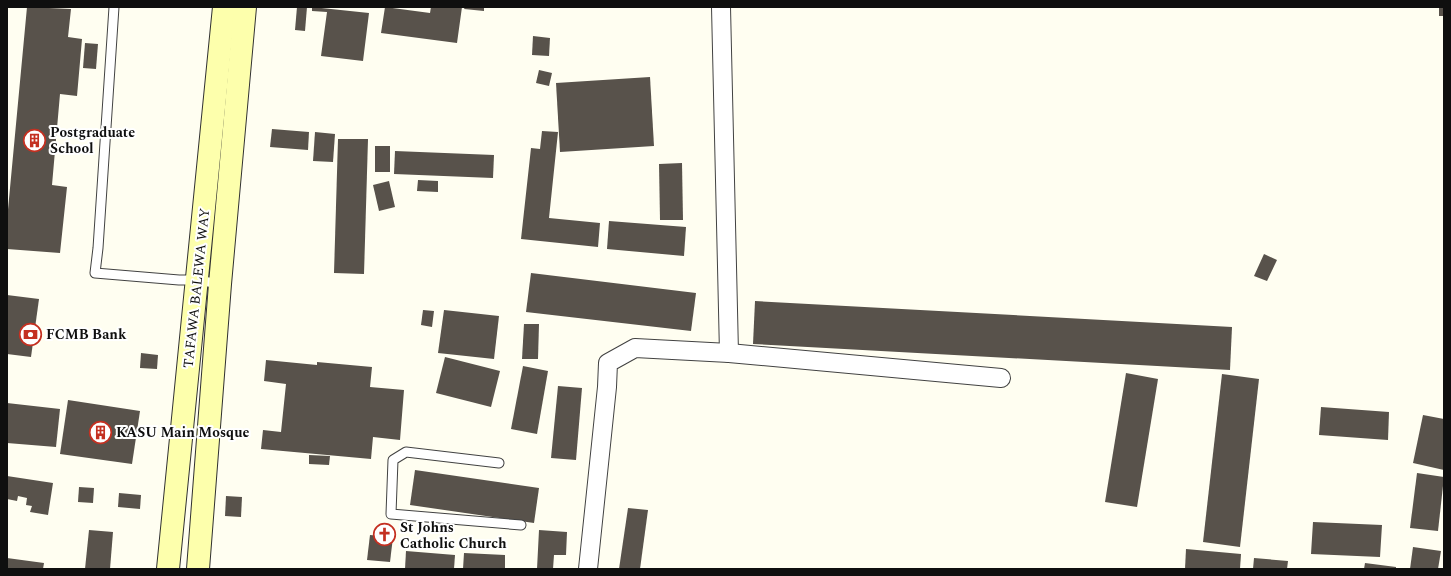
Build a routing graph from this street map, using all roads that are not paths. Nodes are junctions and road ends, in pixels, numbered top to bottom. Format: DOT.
graph roads {
  1 [pos="114,7"];
  2 [pos="224,7"];
  3 [pos="245,7"];
  4 [pos="721,7"];
  5 [pos="197,280"];
  6 [pos="220,284"];
  7 [pos="728,353"];
  8 [pos="1001,378"];
  9 [pos="499,462"];
  10 [pos="521,525"];
  11 [pos="168,569"];
  12 [pos="198,569"];
  13 [pos="588,569"];
  1 -- 5 [label="lane"];
  2 -- 5 [label="main road, TAFAWA BALEWA WAY"];
  3 -- 6 [label="main road, TAFAWA BALEWA WAY"];
  4 -- 7 [label="street"];
  5 -- 6 [label="lane"];
  5 -- 11 [label="main road, TAFAWA BALEWA WAY"];
  6 -- 12 [label="main road, TAFAWA BALEWA WAY"];
  7 -- 8 [label="street"];
  7 -- 13 [label="street"];
  9 -- 10 [label="lane"];
}
